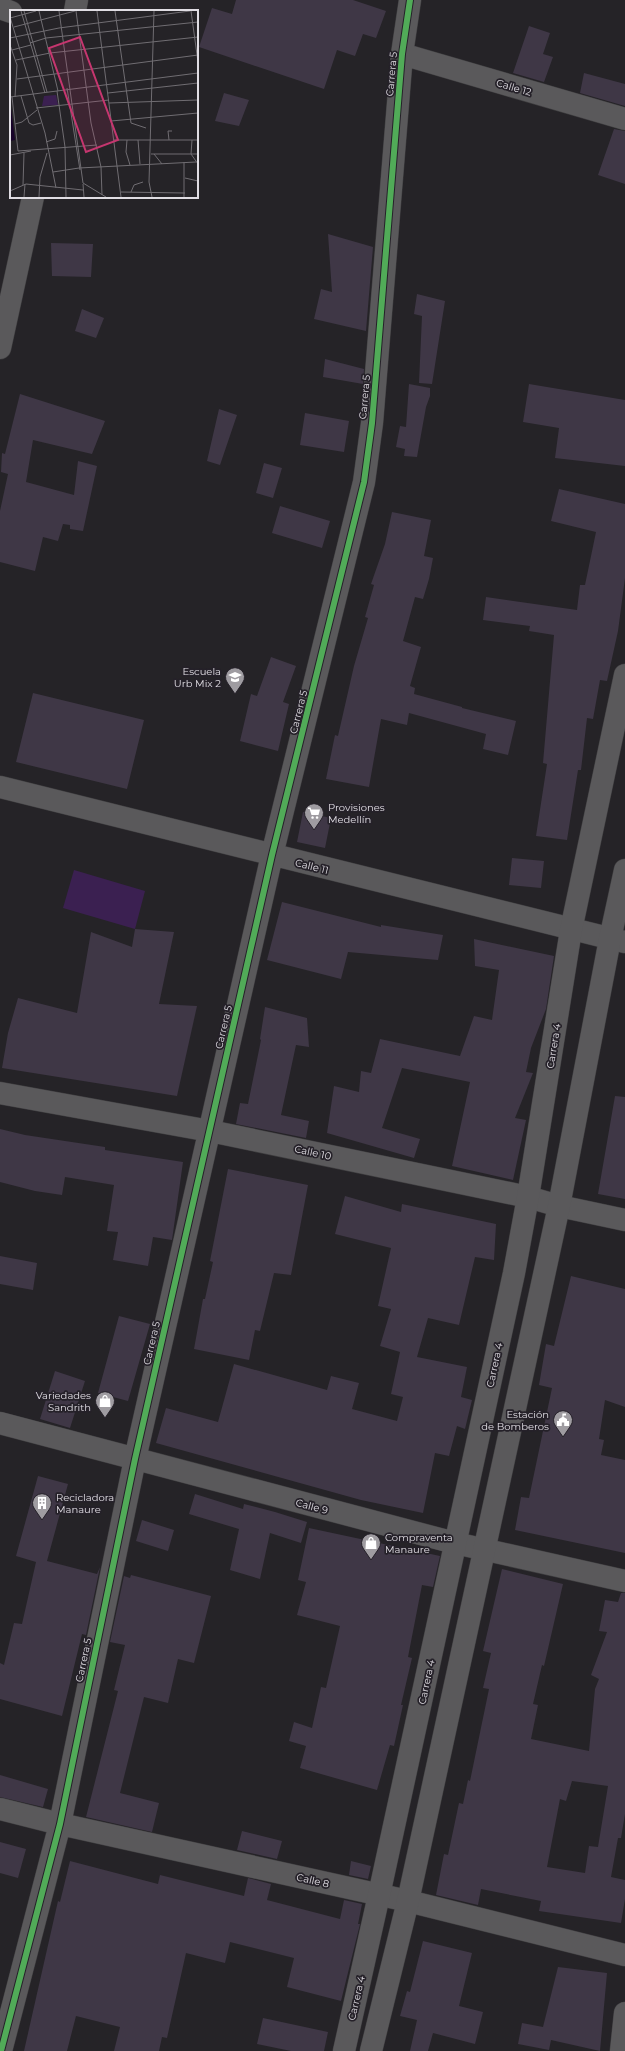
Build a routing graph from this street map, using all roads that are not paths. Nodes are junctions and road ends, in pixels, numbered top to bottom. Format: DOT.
graph roads {
  1 [pos="78,0"];
  2 [pos="410,0"];
  3 [pos="0,8"];
  4 [pos="75,10"];
  5 [pos="10,12"];
  6 [pos="402,54"];
  7 [pos="625,119"];
  8 [pos="33,198"];
  9 [pos="0,348"];
  10 [pos="625,675"];
  11 [pos="0,788"];
  12 [pos="272,856"];
  13 [pos="625,870"];
  14 [pos="571,930"];
  15 [pos="617,941"];
  16 [pos="0,1093"];
  17 [pos="210,1131"];
  18 [pos="528,1197"];
  19 [pos="559,1206"];
  20 [pos="625,1220"];
  21 [pos="0,1423"];
  22 [pos="135,1459"];
  23 [pos="455,1543"];
  24 [pos="484,1549"];
  25 [pos="625,1581"];
  26 [pos="0,1809"];
  27 [pos="60,1824"];
  28 [pos="379,1895"];
  29 [pos="408,1901"];
  30 [pos="625,1955"];
  31 [pos="625,2013"];
  32 [pos="1,2051"];
  33 [pos="344,2051"];
  34 [pos="371,2051"];
  35 [pos="621,2051"];
  1 -- 4 [label="street"];
  2 -- 6 [label="street, Carrera 5"];
  3 -- 5 [label="street"];
  6 -- 7 [label="street, Calle 12"];
  6 -- 12 [label="street, Carrera 5"];
  8 -- 9 [label="street"];
  10 -- 14 [label="street, Carrera 4"];
  11 -- 12 [label="street, Calle 11"];
  12 -- 14 [label="street, Calle 11"];
  12 -- 17 [label="street, Carrera 5"];
  13 -- 15 [label="street"];
  14 -- 15 [label="street, Calle 11"];
  14 -- 18 [label="street, Carrera 4"];
  15 -- 19 [label="street"];
  16 -- 17 [label="street, Calle 10"];
  17 -- 18 [label="street, Calle 10"];
  17 -- 22 [label="street, Carrera 5"];
  18 -- 19 [label="street, Calle 10"];
  18 -- 23 [label="street, Carrera 4"];
  19 -- 20 [label="street, Calle 10"];
  19 -- 24 [label="street"];
  21 -- 22 [label="street, Calle 9"];
  22 -- 23 [label="street, Calle 9"];
  22 -- 27 [label="street, Carrera 5"];
  23 -- 24 [label="street, Calle 9"];
  23 -- 28 [label="street, Carrera 4"];
  24 -- 25 [label="street, Calle 9"];
  24 -- 29 [label="street"];
  26 -- 27 [label="street, Calle 8"];
  27 -- 28 [label="street, Calle 8"];
  27 -- 32 [label="street, Carrera 5"];
  28 -- 29 [label="street, Calle 8"];
  28 -- 33 [label="street, Carrera 4"];
  29 -- 30 [label="street, Calle 8"];
  29 -- 34 [label="street"];
  31 -- 35 [label="street"];
}
